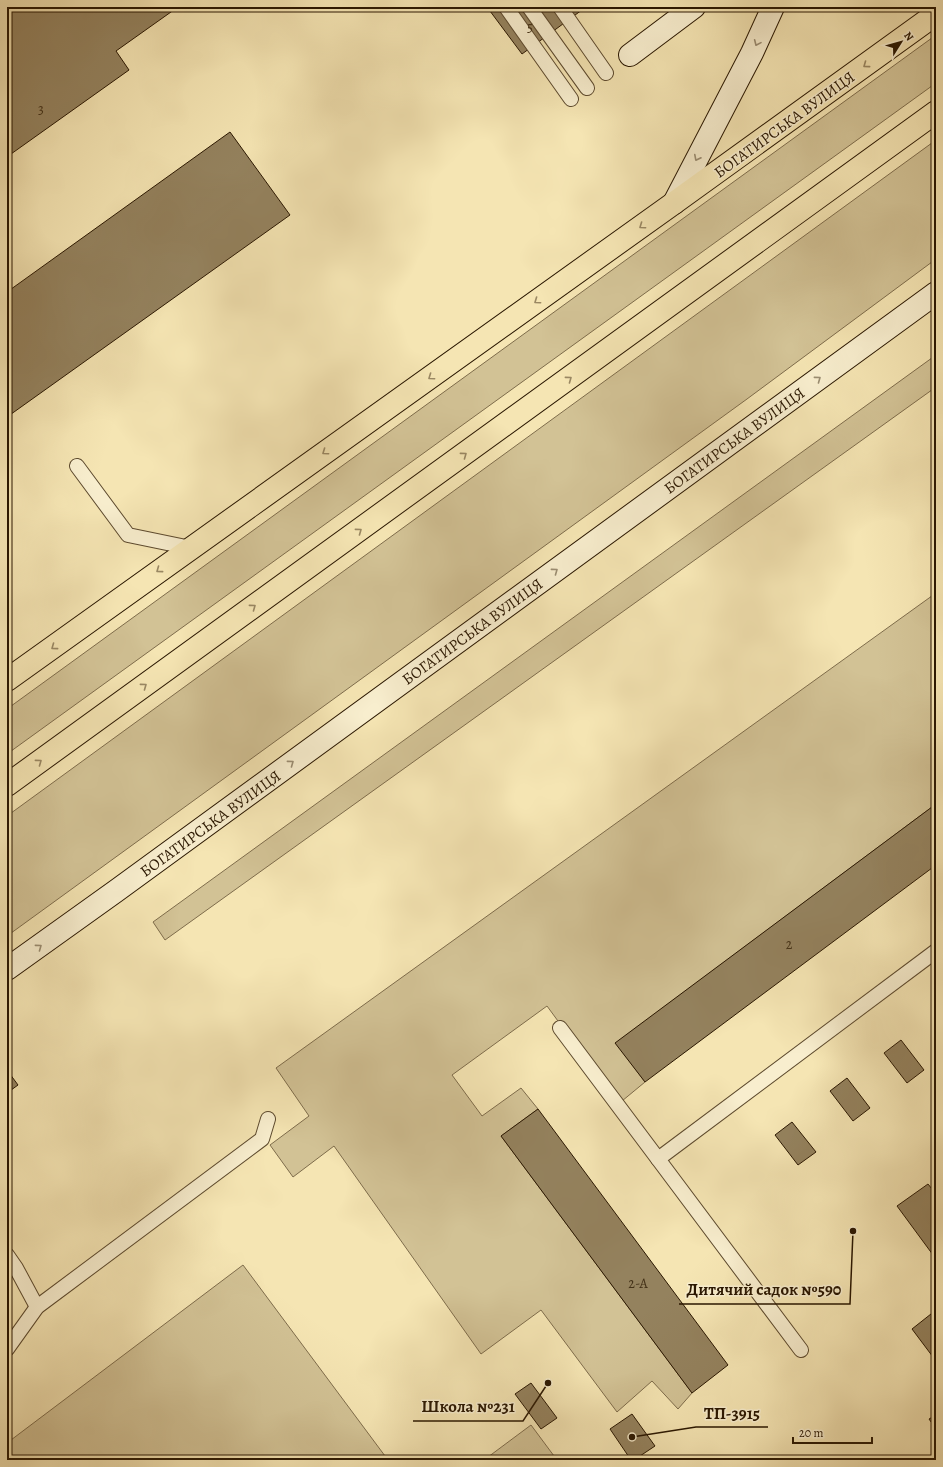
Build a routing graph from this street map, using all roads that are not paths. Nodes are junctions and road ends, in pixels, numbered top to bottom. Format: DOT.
graph roads {
  1 [pos="506,7"];
  2 [pos="529,7"];
  3 [pos="560,7"];
  4 [pos="694,7"];
  5 [pos="773,7"];
  6 [pos="934,13"];
  7 [pos="630,55"];
  8 [pos="606,73"];
  9 [pos="587,88"];
  10 [pos="571,99"];
  11 [pos="936,112"];
  12 [pos="674,203"];
  13 [pos="936,293"];
  14 [pos="77,466"];
  15 [pos="191,548"];
  16 [pos="7,680"];
  17 [pos="7,785"];
  18 [pos="936,950"];
  19 [pos="7,969"];
  20 [pos="560,1028"];
  21 [pos="268,1119"];
  22 [pos="658,1159"];
  23 [pos="7,1256"];
  24 [pos="38,1307"];
  25 [pos="7,1349"];
  26 [pos="801,1350"];
  1 -- 10 [label="lane"];
  2 -- 9 [label="lane"];
  3 -- 8 [label="lane"];
  4 -- 7 [label="main road"];
  5 -- 12 [label="main road, one-way"];
  6 -- 12 [label="main road, БОГАТИРСЬКА ВУЛИЦЯ, one-way"];
  17 -- 11 [label="main road, one-way"];
  12 -- 15 [label="main road, БОГАТИРСЬКА ВУЛИЦЯ, one-way"];
  19 -- 13 [label="main road, БОГАТИРСЬКА ВУЛИЦЯ, one-way"];
  14 -- 15 [label="lane"];
  15 -- 16 [label="main road, БОГАТИРСЬКА ВУЛИЦЯ, one-way"];
  18 -- 22 [label="lane"];
  20 -- 22 [label="lane"];
  21 -- 24 [label="lane"];
  22 -- 26 [label="lane"];
  23 -- 24 [label="lane"];
  24 -- 25 [label="lane"];
}
